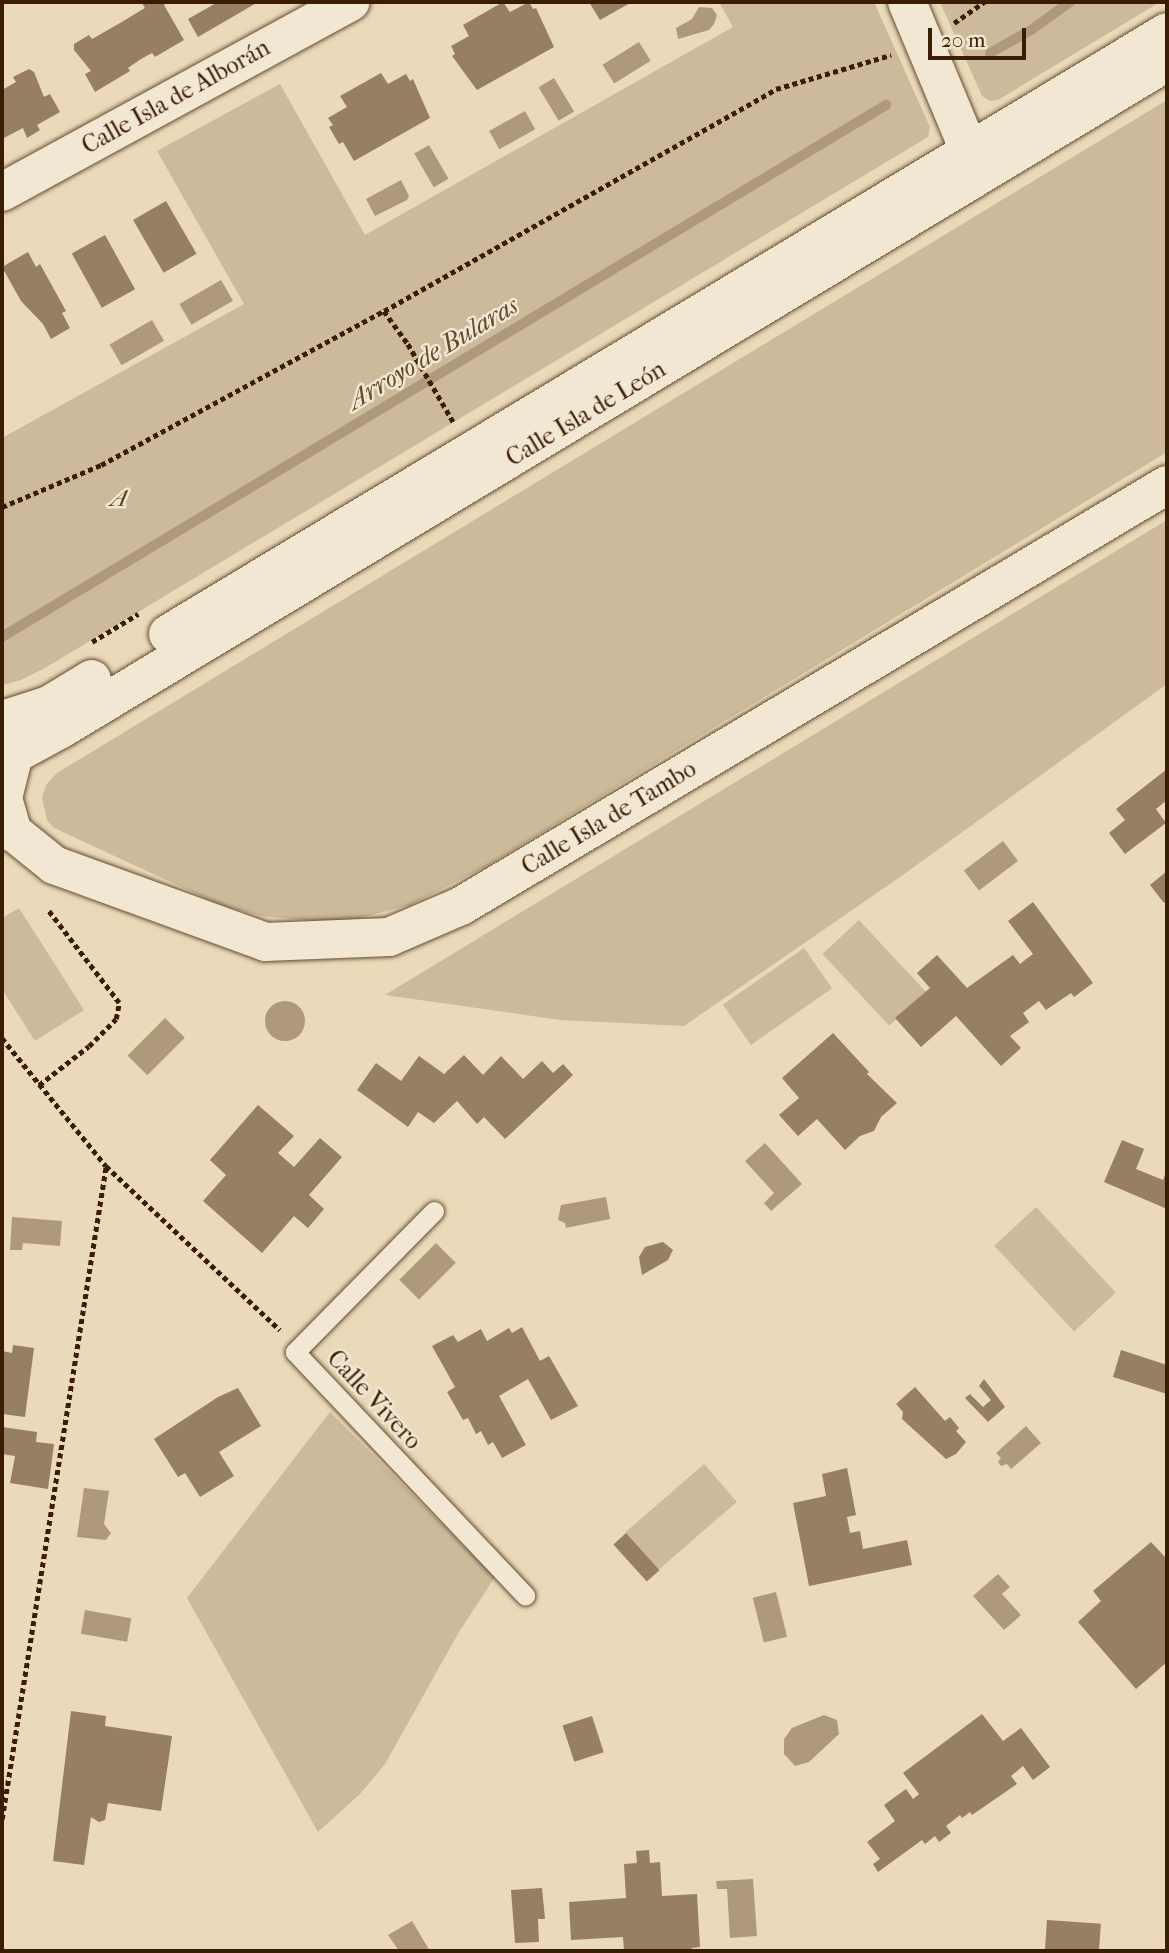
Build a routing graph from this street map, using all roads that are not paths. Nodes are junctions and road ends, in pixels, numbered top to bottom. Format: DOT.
graph roads {
  1 [pos="351,2"];
  2 [pos="907,2"];
  3 [pos="1167,32"];
  4 [pos="1167,62"];
  5 [pos="969,150"];
  6 [pos="2,192"];
  7 [pos="1167,485"];
  8 [pos="6,745"];
  9 [pos="8,828"];
  10 [pos="434,1211"];
  11 [pos="525,1595"];
  1 -- 6 [label="street, Calle Isla de Alborán"];
  2 -- 5 [label="street"];
  3 -- 5 [label="street, Calle Isla de León"];
  4 -- 8 [label="street, Calle Isla de León"];
  5 -- 8 [label="street, Calle Isla de León"];
  7 -- 9 [label="street, Calle Isla de Tambo"];
  8 -- 9 [label="street, Calle Isla de Tambo"];
  10 -- 11 [label="lane, Calle Vivero"];
}
